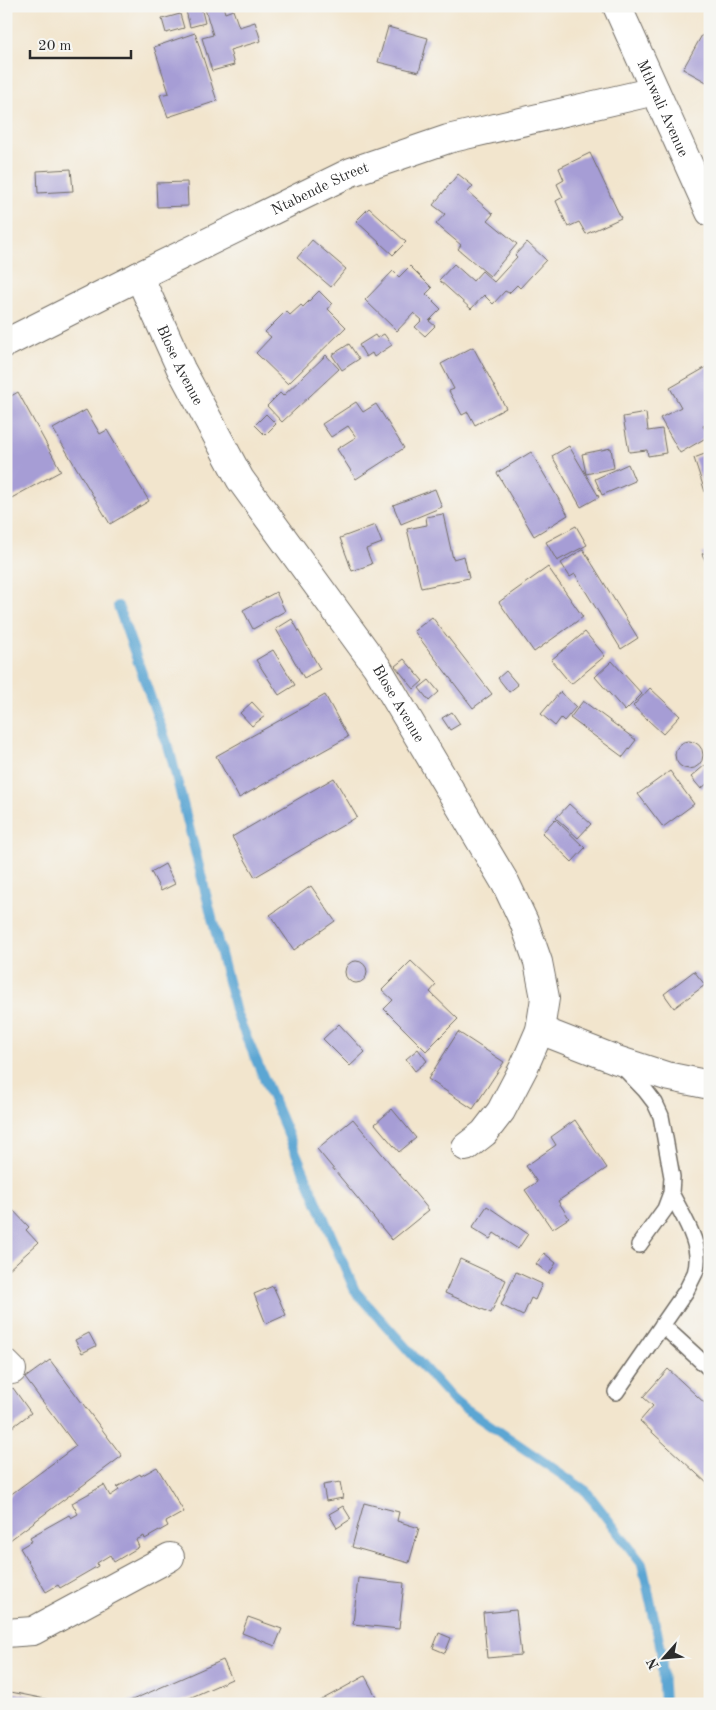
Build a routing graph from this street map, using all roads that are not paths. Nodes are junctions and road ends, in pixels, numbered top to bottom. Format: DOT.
graph roads {
  1 [pos="617,6"];
  2 [pos="655,92"];
  3 [pos="703,177"];
  4 [pos="710,212"];
  5 [pos="138,276"];
  6 [pos="6,343"];
  7 [pos="540,1030"];
  8 [pos="617,1060"];
  9 [pos="710,1086"];
  10 [pos="466,1147"];
  11 [pos="671,1193"];
  12 [pos="639,1245"];
  13 [pos="662,1325"];
  14 [pos="710,1368"];
  15 [pos="616,1392"];
  16 [pos="170,1556"];
  17 [pos="6,1633"];
  1 -- 2 [label="street, Mthwali Avenue"];
  2 -- 3 [label="street, Mthwali Avenue"];
  2 -- 5 [label="street, Ntabende Street"];
  3 -- 4 [label="street, Mthwali Avenue"];
  5 -- 6 [label="street, Ntabende Street"];
  5 -- 7 [label="street, Blose Avenue"];
  7 -- 8 [label="street"];
  7 -- 10 [label="street, Blose Avenue"];
  8 -- 9 [label="street"];
  8 -- 11 [label="lane"];
  11 -- 12 [label="lane"];
  11 -- 13 [label="lane"];
  13 -- 14 [label="lane"];
  13 -- 15 [label="lane"];
  16 -- 17 [label="street"];
}
